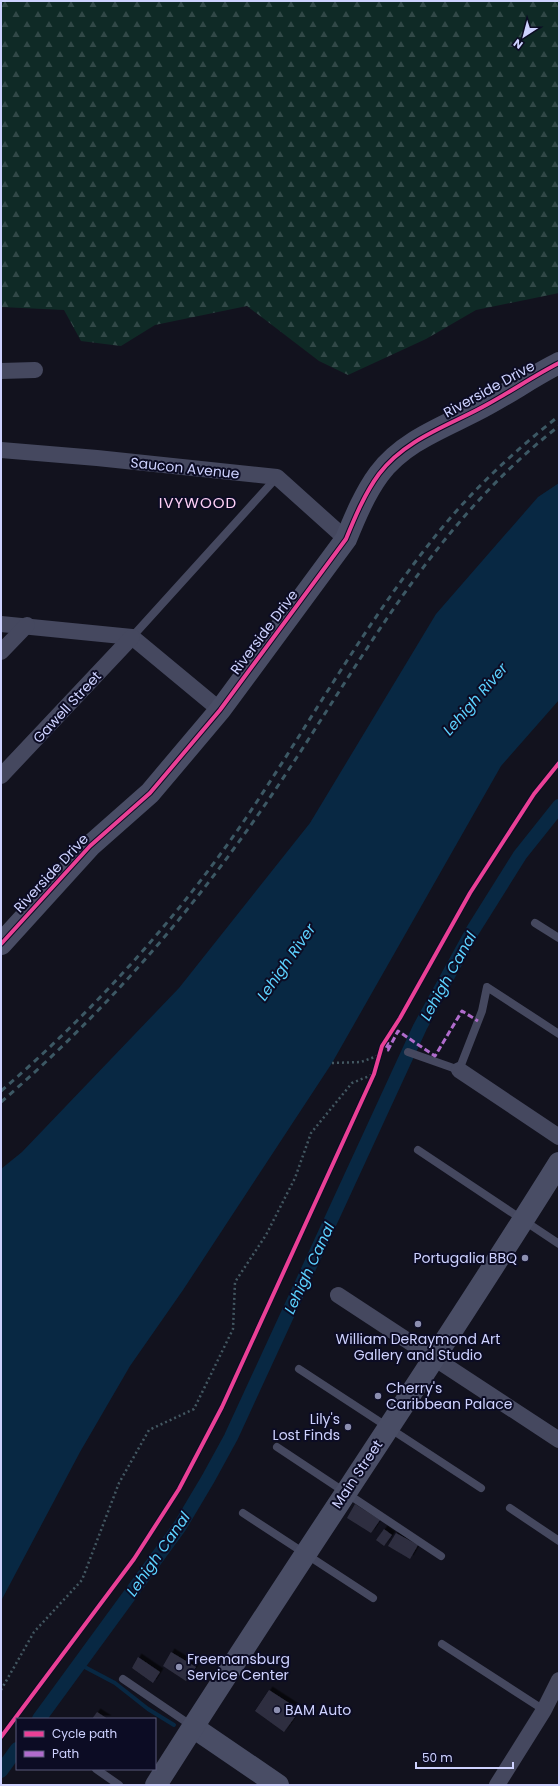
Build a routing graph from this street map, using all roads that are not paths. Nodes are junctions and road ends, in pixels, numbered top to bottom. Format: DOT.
graph roads {
  1 [pos="559,363"];
  2 [pos="35,370"];
  3 [pos="1,371"];
  4 [pos="1,450"];
  5 [pos="277,477"];
  6 [pos="346,539"];
  7 [pos="1,624"];
  8 [pos="27,625"];
  9 [pos="132,637"];
  10 [pos="1,652"];
  11 [pos="220,710"];
  12 [pos="1,776"];
  13 [pos="535,923"];
  14 [pos="559,938"];
  15 [pos="1,944"];
  16 [pos="559,1034"];
  17 [pos="408,1052"];
  18 [pos="459,1070"];
  19 [pos="559,1137"];
  20 [pos="418,1150"];
  21 [pos="559,1163"];
  22 [pos="523,1221"];
  23 [pos="559,1244"];
  24 [pos="338,1295"];
  25 [pos="434,1359"];
  26 [pos="299,1369"];
  27 [pos="388,1428"];
  28 [pos="559,1440"];
  29 [pos="277,1447"];
  30 [pos="482,1488"];
  31 [pos="345,1493"];
  32 [pos="510,1508"];
  33 [pos="243,1513"];
  34 [pos="559,1541"];
  35 [pos="304,1553"];
  36 [pos="441,1556"];
  37 [pos="373,1598"];
  38 [pos="442,1644"];
  39 [pos="122,1679"];
  40 [pos="559,1680"];
  41 [pos="544,1710"];
  42 [pos="192,1727"];
  43 [pos="97,1770"];
  44 [pos="119,1785"];
  45 [pos="156,1785"];
  46 [pos="278,1785"];
  47 [pos="497,1785"];
  1 -- 6 [label="street, Riverside Drive"];
  2 -- 3 [label="street"];
  4 -- 5 [label="street, Saucon Avenue"];
  5 -- 6 [label="street"];
  5 -- 9 [label="lane"];
  6 -- 11 [label="street, Riverside Drive"];
  7 -- 8 [label="street"];
  8 -- 9 [label="street"];
  8 -- 10 [label="street"];
  9 -- 11 [label="street"];
  9 -- 12 [label="street, Gawell Street"];
  11 -- 15 [label="street, Riverside Drive"];
  13 -- 14 [label="lane"];
  16 -- 18 [label="lane"];
  17 -- 18 [label="lane"];
  18 -- 19 [label="street"];
  20 -- 22 [label="lane"];
  21 -- 22 [label="street, Main Street"];
  22 -- 23 [label="lane"];
  22 -- 25 [label="street, Main Street"];
  24 -- 25 [label="street"];
  25 -- 27 [label="street, Main Street"];
  25 -- 28 [label="street"];
  26 -- 27 [label="lane"];
  27 -- 30 [label="lane"];
  27 -- 31 [label="street, Main Street"];
  29 -- 31 [label="lane"];
  31 -- 35 [label="street, Main Street"];
  31 -- 36 [label="lane"];
  32 -- 34 [label="lane"];
  33 -- 35 [label="lane"];
  35 -- 37 [label="lane"];
  35 -- 42 [label="street, Main Street"];
  38 -- 41 [label="lane"];
  39 -- 42 [label="lane"];
  40 -- 41 [label="street"];
  41 -- 47 [label="street"];
  42 -- 45 [label="street, Main Street"];
  42 -- 46 [label="street"];
  43 -- 44 [label="lane"];
}
